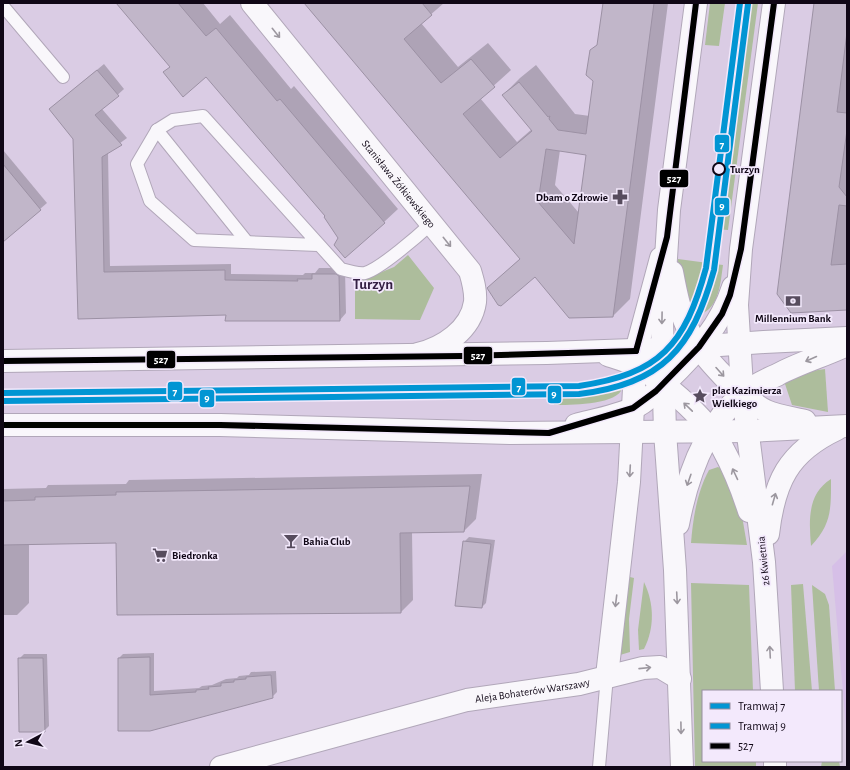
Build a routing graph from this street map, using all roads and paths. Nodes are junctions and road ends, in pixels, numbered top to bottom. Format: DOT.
graph roads {
  1 [pos="252,3"];
  2 [pos="696,3"];
  3 [pos="774,3"];
  4 [pos="3,6"];
  5 [pos="63,77"];
  6 [pos="157,130"];
  7 [pos="432,223"];
  8 [pos="667,238"];
  9 [pos="247,242"];
  10 [pos="318,245"];
  11 [pos="741,249"];
  12 [pos="845,340"];
  13 [pos="738,343"];
  14 [pos="699,347"];
  15 [pos="662,350"];
  16 [pos="410,356"];
  17 [pos="635,358"];
  18 [pos="3,362"];
  19 [pos="663,384"];
  20 [pos="743,394"];
  21 [pos="633,408"];
  22 [pos="3,425"];
  23 [pos="846,426"];
  24 [pos="748,431"];
  25 [pos="632,432"];
  26 [pos="665,432"];
  27 [pos="711,432"];
  28 [pos="540,433"];
  29 [pos="674,548"];
  30 [pos="763,550"];
  31 [pos="607,676"];
  32 [pos="680,679"];
  33 [pos="772,690"];
  34 [pos="221,767"];
  35 [pos="599,767"];
  36 [pos="682,767"];
  1 -- 7 [label="street, Stanisława Żółkiewskiego, one-way"];
  2 -- 8 [label="street"];
  3 -- 11 [label="street"];
  4 -- 5 [label="lane"];
  6 -- 9 [label="lane"];
  6 -- 9 [label="lane"];
  6 -- 10 [label="lane"];
  7 -- 10 [label="lane"];
  7 -- 16 [label="street, Stanisława Żółkiewskiego, one-way"];
  8 -- 14 [label="street"];
  8 -- 15 [label="street, one-way"];
  8 -- 17 [label="street"];
  9 -- 10 [label="lane"];
  11 -- 13 [label="street"];
  11 -- 14 [label="street"];
  12 -- 13 [label="street"];
  12 -- 20 [label="street, one-way"];
  13 -- 14 [label="street"];
  13 -- 20 [label="street"];
  14 -- 15 [label="street"];
  14 -- 19 [label="street"];
  14 -- 20 [label="street, one-way"];
  15 -- 17 [label="street"];
  15 -- 19 [label="street"];
  16 -- 17 [label="street"];
  16 -- 18 [label="street"];
  17 -- 19 [label="street"];
  17 -- 21 [label="street"];
  19 -- 21 [label="street"];
  19 -- 26 [label="street"];
  27 -- 19 [label="street, one-way"];
  20 -- 23 [label="street"];
  20 -- 24 [label="street"];
  20 -- 27 [label="street"];
  21 -- 25 [label="street"];
  21 -- 28 [label="street"];
  22 -- 28 [label="street"];
  23 -- 24 [label="street"];
  30 -- 23 [label="street, one-way"];
  24 -- 27 [label="street"];
  24 -- 30 [label="street, 26 Kwietnia"];
  25 -- 26 [label="street"];
  25 -- 28 [label="street"];
  25 -- 31 [label="street, one-way"];
  26 -- 27 [label="street"];
  26 -- 29 [label="street"];
  27 -- 29 [label="street, one-way"];
  30 -- 27 [label="street, one-way"];
  29 -- 32 [label="street, one-way"];
  33 -- 30 [label="street, 26 Kwietnia, one-way"];
  31 -- 32 [label="street, one-way"];
  31 -- 34 [label="street, Aleja Bohaterów Warszawy"];
  31 -- 35 [label="lane"];
  32 -- 36 [label="street, one-way"];
}
